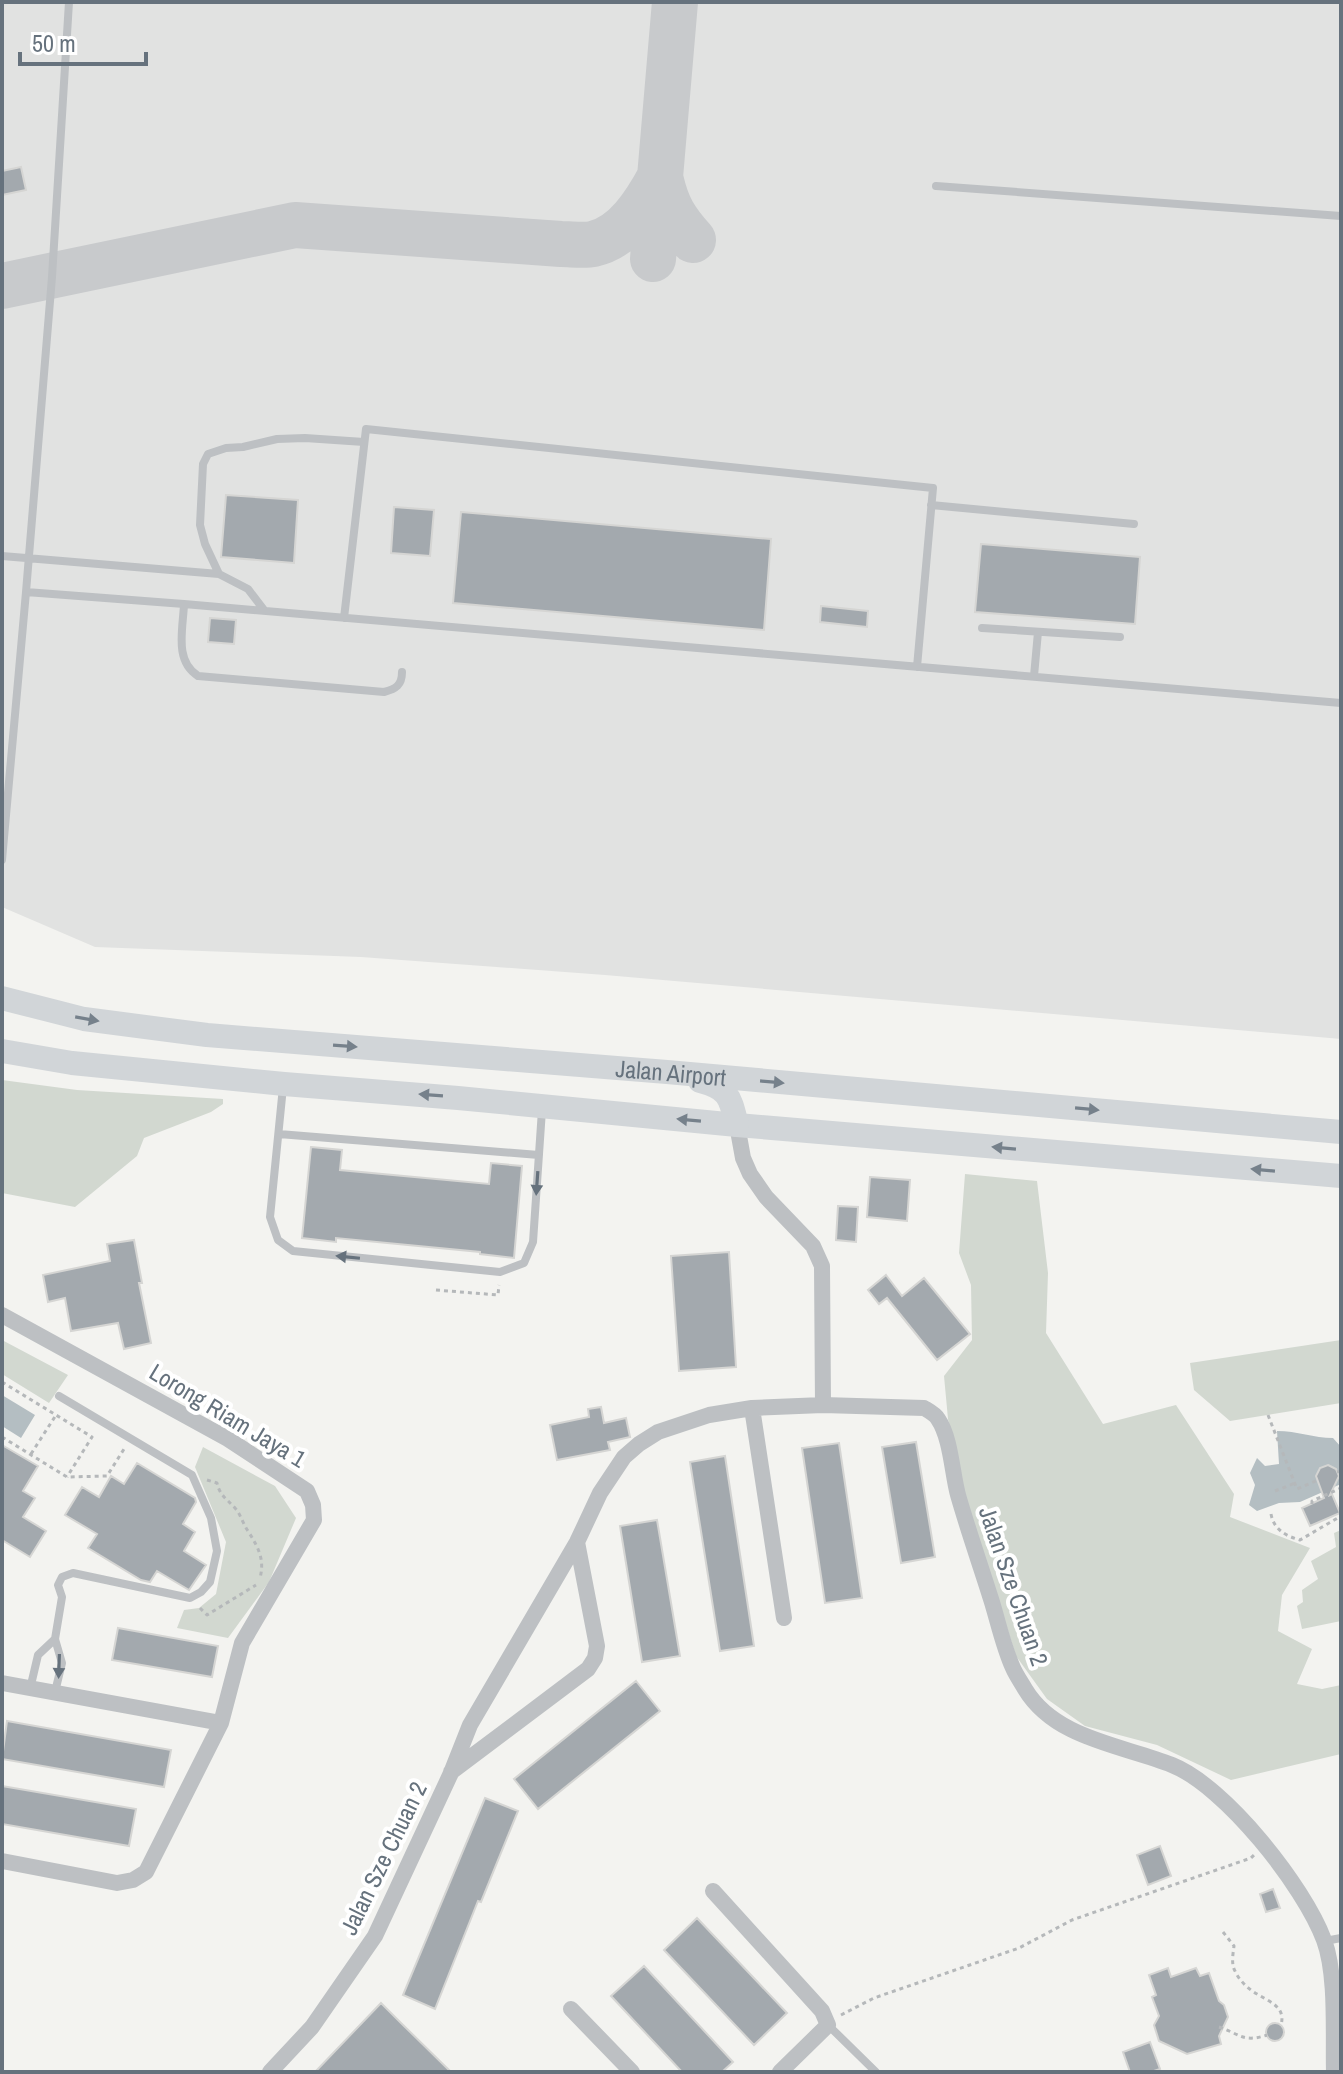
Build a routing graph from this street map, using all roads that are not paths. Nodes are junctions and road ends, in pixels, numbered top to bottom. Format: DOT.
graph roads {
  1 [pos="69,2"];
  2 [pos="936,186"];
  3 [pos="1341,216"];
  4 [pos="364,442"];
  5 [pos="931,505"];
  6 [pos="1134,524"];
  7 [pos="2,556"];
  8 [pos="29,558"];
  9 [pos="219,574"];
  10 [pos="26,592"];
  11 [pos="184,604"];
  12 [pos="264,610"];
  13 [pos="344,618"];
  14 [pos="982,628"];
  15 [pos="1038,632"];
  16 [pos="1120,637"];
  17 [pos="917,667"];
  18 [pos="402,672"];
  19 [pos="1034,676"];
  20 [pos="1341,703"];
  21 [pos="2,860"];
  22 [pos="5,995"];
  23 [pos="2,1051"];
  24 [pos="667,1072"];
  25 [pos="284,1084"];
  26 [pos="543,1105"];
  27 [pos="737,1125"];
  28 [pos="1341,1132"];
  29 [pos="279,1134"];
  30 [pos="539,1155"];
  31 [pos="1341,1176"];
  32 [pos="2,1315"];
  33 [pos="59,1396"];
  34 [pos="823,1405"];
  35 [pos="752,1408"];
  36 [pos="577,1542"];
  37 [pos="784,1618"];
  38 [pos="55,1639"];
  39 [pos="2,1683"];
  40 [pos="30,1689"];
  41 [pos="55,1693"];
  42 [pos="221,1723"];
  43 [pos="451,1773"];
  44 [pos="2,1861"];
  45 [pos="713,1891"];
  46 [pos="1333,1940"];
  47 [pos="571,2009"];
  48 [pos="828,2025"];
  49 [pos="270,2072"];
  50 [pos="632,2072"];
  51 [pos="780,2072"];
  52 [pos="876,2072"];
  53 [pos="1334,2072"];
  1 -- 8 [label="lane"];
  2 -- 3 [label="lane"];
  4 -- 5 [label="lane"];
  4 -- 9 [label="lane"];
  4 -- 13 [label="lane"];
  5 -- 6 [label="lane"];
  5 -- 17 [label="lane"];
  7 -- 8 [label="lane"];
  8 -- 9 [label="lane"];
  8 -- 10 [label="lane"];
  9 -- 12 [label="lane"];
  10 -- 11 [label="lane"];
  10 -- 21 [label="lane"];
  11 -- 12 [label="lane"];
  11 -- 18 [label="lane"];
  12 -- 13 [label="lane"];
  13 -- 17 [label="lane"];
  14 -- 15 [label="lane"];
  15 -- 16 [label="lane"];
  15 -- 19 [label="lane"];
  17 -- 19 [label="lane"];
  19 -- 20 [label="lane"];
  22 -- 24 [label="main road, Jalan Airport, one-way"];
  23 -- 25 [label="main road, Jalan Airport"];
  24 -- 27 [label="main road"];
  24 -- 28 [label="main road, Jalan Airport, one-way"];
  26 -- 25 [label="main road, Jalan Airport, one-way"];
  25 -- 29 [label="lane"];
  27 -- 26 [label="main road, Jalan Airport, one-way"];
  26 -- 30 [label="lane"];
  31 -- 27 [label="main road, Jalan Airport, one-way"];
  27 -- 34 [label="street"];
  29 -- 30 [label="lane"];
  30 -- 29 [label="lane, one-way"];
  32 -- 42 [label="street, Lorong Riam Jaya 1"];
  33 -- 38 [label="lane"];
  34 -- 35 [label="street, Jalan Sze Chuan 2"];
  34 -- 46 [label="street, Jalan Sze Chuan 2"];
  35 -- 36 [label="street, Jalan Sze Chuan 2"];
  35 -- 37 [label="street"];
  36 -- 43 [label="street, Jalan Sze Chuan 2"];
  36 -- 43 [label="street"];
  38 -- 40 [label="lane"];
  38 -- 41 [label="lane, one-way"];
  39 -- 40 [label="street"];
  40 -- 41 [label="street"];
  41 -- 42 [label="street"];
  42 -- 44 [label="street, Lorong Riam Jaya 1"];
  43 -- 49 [label="street, Jalan Sze Chuan 2"];
  45 -- 48 [label="street"];
  46 -- 53 [label="street, Jalan Sze Chuan 2"];
  47 -- 50 [label="street"];
  48 -- 51 [label="street"];
  48 -- 52 [label="lane"];
}
